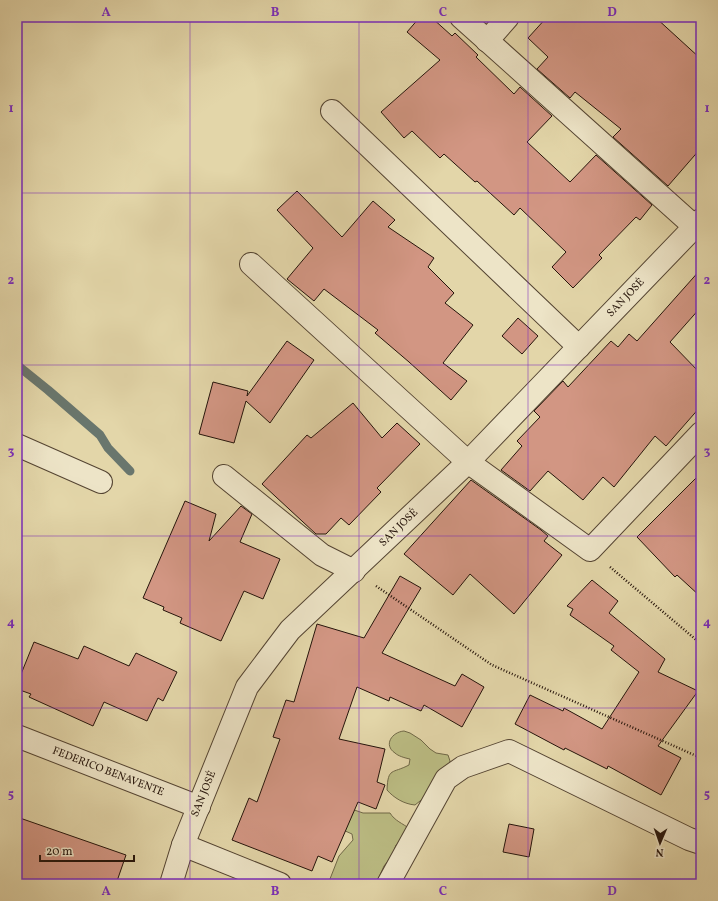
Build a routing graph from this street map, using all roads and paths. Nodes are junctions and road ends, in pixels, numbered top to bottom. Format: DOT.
graph roads {
  1 [pos="461,17"];
  2 [pos="508,17"];
  3 [pos="487,40"];
  4 [pos="332,111"];
  5 [pos="698,223"];
  6 [pos="251,264"];
  7 [pos="579,347"];
  8 [pos="701,433"];
  9 [pos="17,445"];
  10 [pos="468,462"];
  11 [pos="224,476"];
  12 [pos="101,482"];
  13 [pos="590,550"];
  14 [pos="354,571"];
  15 [pos="701,644"];
  16 [pos="17,736"];
  17 [pos="701,758"];
  18 [pos="199,807"];
  19 [pos="701,843"];
  20 [pos="183,845"];
  21 [pos="171,884"];
  22 [pos="280,884"];
  23 [pos="388,884"];
  1 -- 3 [label="street"];
  2 -- 3 [label="street"];
  3 -- 5 [label="street"];
  4 -- 7 [label="street"];
  5 -- 7 [label="street, SAN JOSÉ"];
  6 -- 10 [label="street"];
  7 -- 10 [label="street, SAN JOSÉ"];
  8 -- 13 [label="street"];
  9 -- 12 [label="street"];
  10 -- 13 [label="street"];
  10 -- 14 [label="street, SAN JOSÉ"];
  11 -- 14 [label="street"];
  13 -- 15 [label="path"];
  14 -- 17 [label="path"];
  14 -- 18 [label="street, SAN JOSÉ"];
  16 -- 18 [label="street, FEDERICO BENAVENTE"];
  18 -- 20 [label="street, SAN JOSÉ"];
  19 -- 23 [label="street"];
  20 -- 21 [label="street, SAN JOSÉ"];
  20 -- 22 [label="street"];
}
